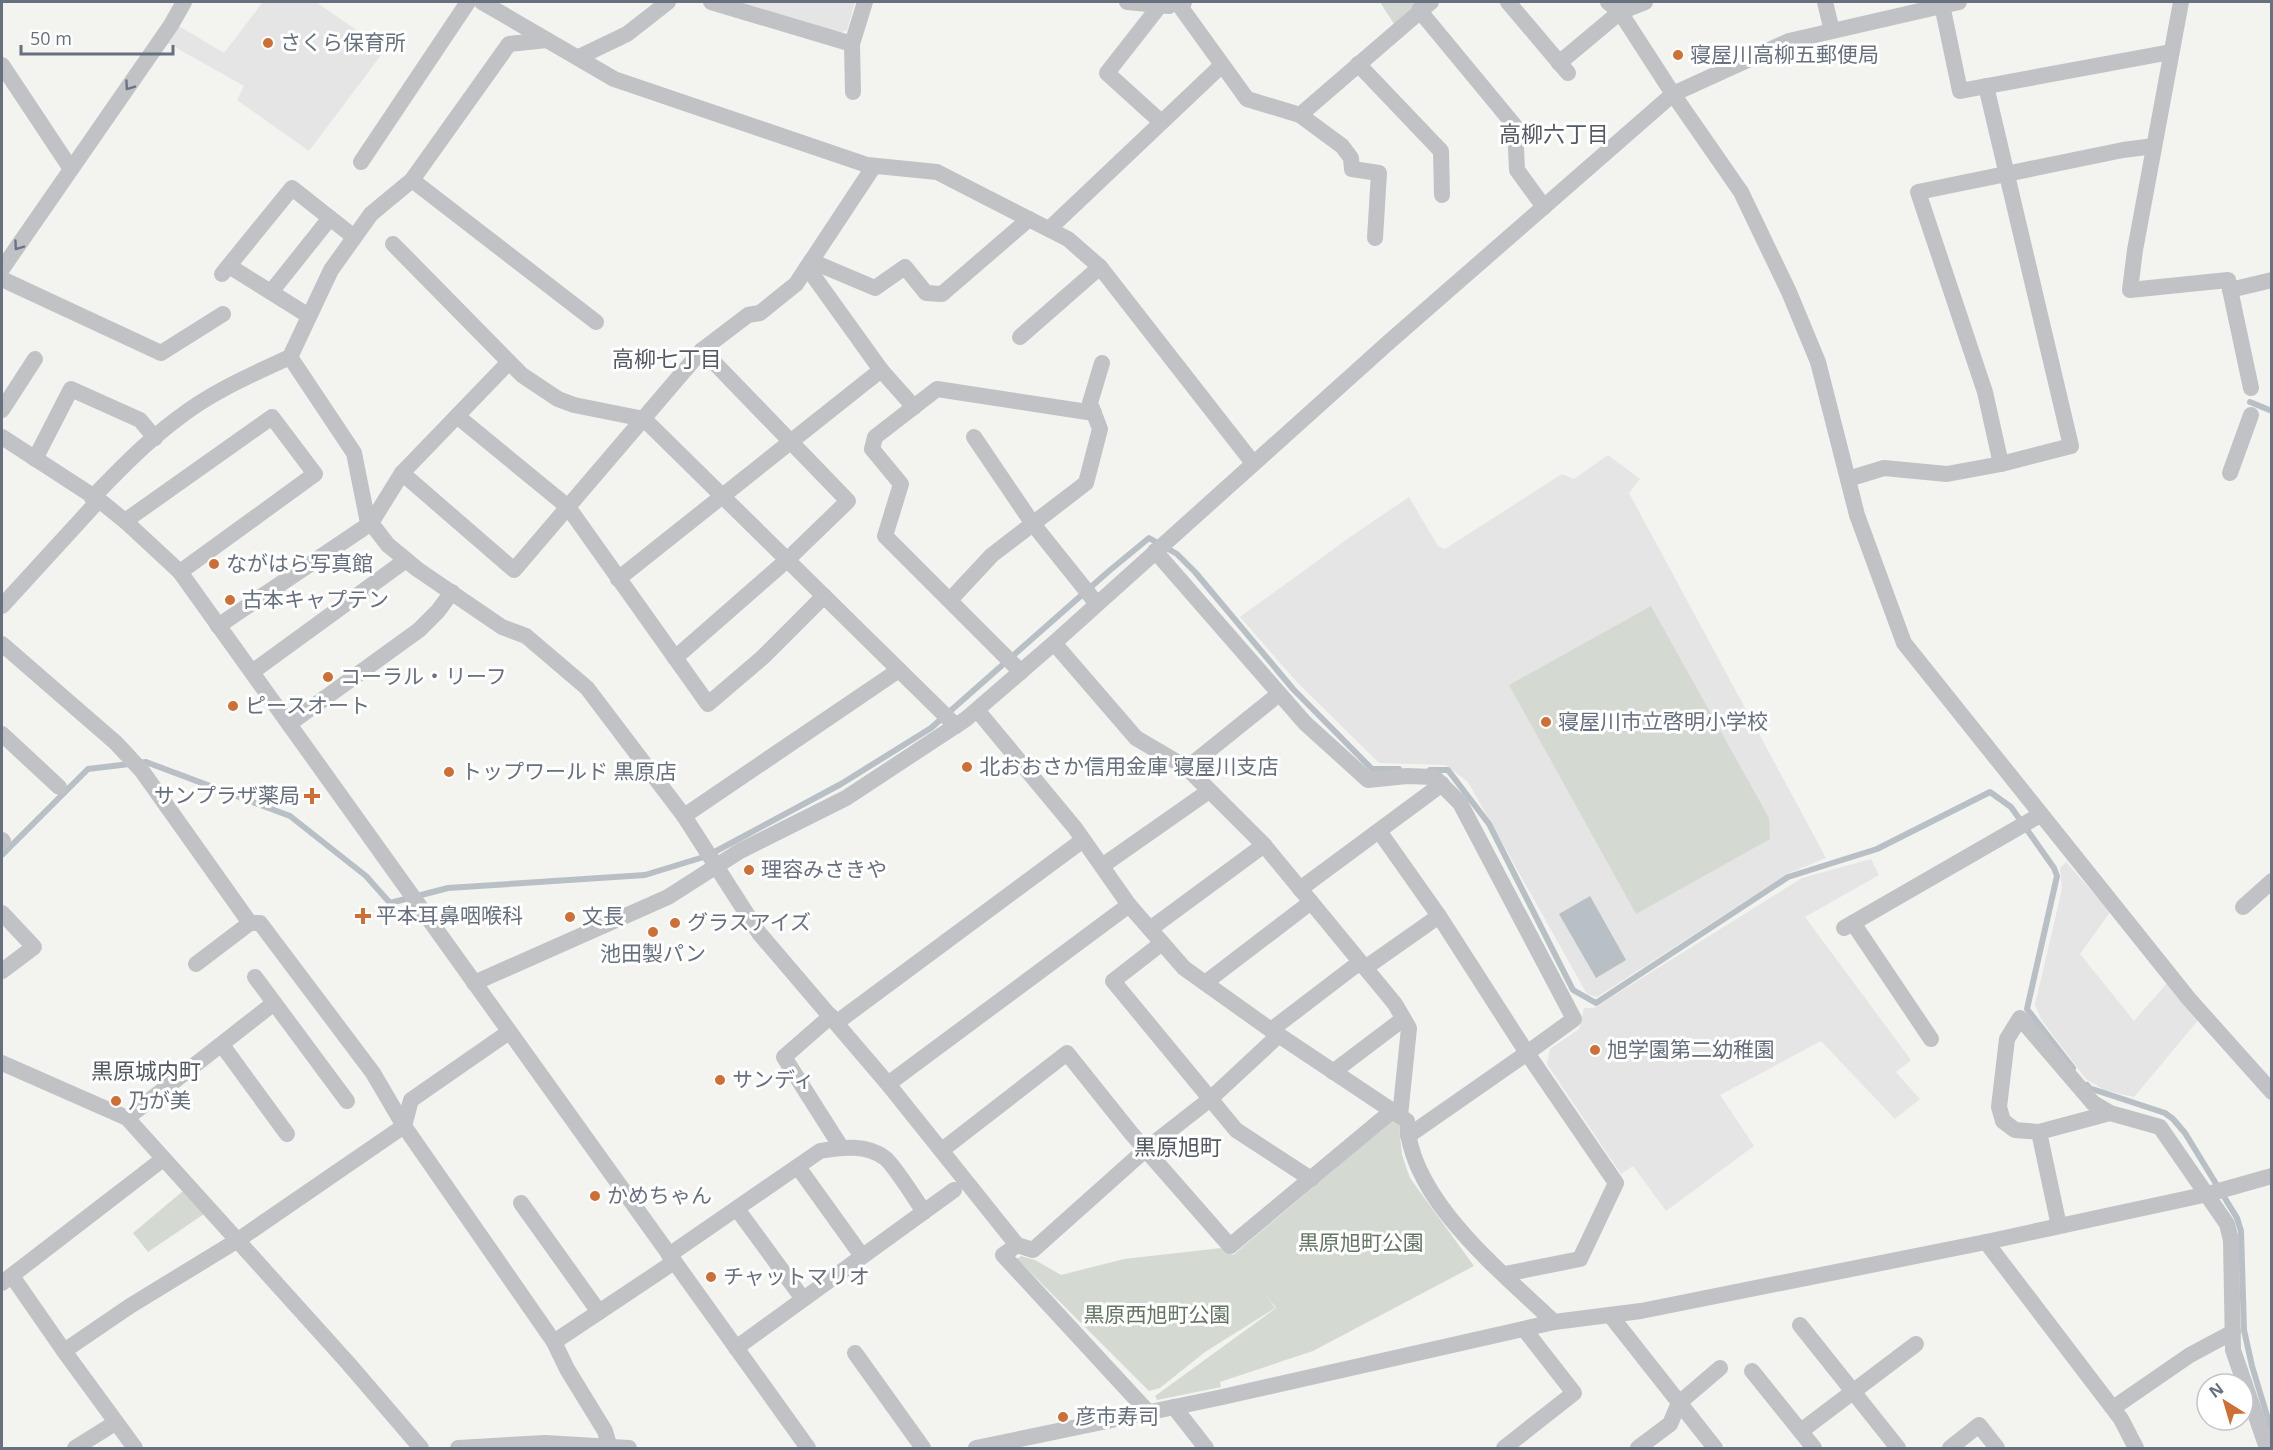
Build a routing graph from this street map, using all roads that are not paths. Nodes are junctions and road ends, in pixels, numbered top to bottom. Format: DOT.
graph roads {
  1 [pos="184,2"];
  2 [pos="468,2"];
  3 [pos="482,2"];
  4 [pos="666,2"];
  5 [pos="711,2"];
  6 [pos="865,2"];
  7 [pos="1127,2"];
  8 [pos="1508,2"];
  9 [pos="1645,2"];
  10 [pos="1825,2"];
  11 [pos="1959,2"];
  12 [pos="2181,2"];
  13 [pos="1161,4"];
  14 [pos="1183,5"];
  15 [pos="1942,5"];
  16 [pos="1425,6"];
  17 [pos="1923,6"];
  18 [pos="1614,7"];
  19 [pos="1832,31"];
  20 [pos="546,40"];
  21 [pos="852,44"];
  22 [pos="2171,52"];
  23 [pos="579,57"];
  24 [pos="1358,64"];
  25 [pos="2,65"];
  26 [pos="1222,65"];
  27 [pos="1986,86"];
  28 [pos="854,92"];
  29 [pos="1673,94"];
  30 [pos="1300,115"];
  31 [pos="1161,122"];
  32 [pos="2154,146"];
  33 [pos="361,162"];
  34 [pos="874,166"];
  35 [pos="71,169"];
  36 [pos="2006,174"];
  37 [pos="412,180"];
  38 [pos="1442,195"];
  39 [pos="1544,207"];
  40 [pos="330,218"];
  41 [pos="1029,219"];
  42 [pos="1049,229"];
  43 [pos="354,237"];
  44 [pos="1375,238"];
  45 [pos="393,244"];
  46 [pos="809,264"];
  47 [pos="1100,267"];
  48 [pos="2,269"];
  49 [pos="2,279"];
  50 [pos="2271,280"];
  51 [pos="2230,290"];
  52 [pos="271,292"];
  53 [pos="224,314"];
  54 [pos="309,316"];
  55 [pos="596,322"];
  56 [pos="1020,337"];
  57 [pos="702,350"];
  58 [pos="290,357"];
  59 [pos="35,359"];
  60 [pos="509,362"];
  61 [pos="1102,363"];
  62 [pos="881,370"];
  63 [pos="2251,388"];
  64 [pos="914,407"];
  65 [pos="2,410"];
  66 [pos="1094,413"];
  67 [pos="2251,415"];
  68 [pos="457,416"];
  69 [pos="644,418"];
  70 [pos="974,436"];
  71 [pos="2,437"];
  72 [pos="155,438"];
  73 [pos="792,441"];
  74 [pos="35,459"];
  75 [pos="1253,463"];
  76 [pos="2001,464"];
  77 [pos="402,473"];
  78 [pos="2230,473"];
  79 [pos="1848,478"];
  80 [pos="723,497"];
  81 [pos="95,499"];
  82 [pos="568,507"];
  83 [pos="125,521"];
  84 [pos="371,523"];
  85 [pos="1033,524"];
  86 [pos="1160,546"];
  87 [pos="406,560"];
  88 [pos="787,560"];
  89 [pos="180,572"];
  90 [pos="618,579"];
  91 [pos="452,592"];
  92 [pos="1090,595"];
  93 [pos="824,596"];
  94 [pos="950,600"];
  95 [pos="2,606"];
  96 [pos="218,626"];
  97 [pos="1054,643"];
  98 [pos="2,644"];
  99 [pos="675,658"];
  100 [pos="1012,663"];
  101 [pos="899,670"];
  102 [pos="252,672"];
  103 [pos="1280,694"];
  104 [pos="977,710"];
  105 [pos="949,719"];
  106 [pos="289,724"];
  107 [pos="2,734"];
  108 [pos="1187,768"];
  109 [pos="1442,784"];
  110 [pos="59,787"];
  111 [pos="1209,791"];
  112 [pos="684,816"];
  113 [pos="2030,821"];
  114 [pos="1379,831"];
  115 [pos="1083,840"];
  116 [pos="1264,845"];
  117 [pos="711,859"];
  118 [pos="1102,866"];
  119 [pos="2271,881"];
  120 [pos="1300,889"];
  121 [pos="1311,902"];
  122 [pos="1130,906"];
  123 [pos="2243,907"];
  124 [pos="2,913"];
  125 [pos="1439,916"];
  126 [pos="250,922"];
  127 [pos="1150,929"];
  128 [pos="1162,943"];
  129 [pos="196,964"];
  130 [pos="1363,965"];
  131 [pos="2,970"];
  132 [pos="255,977"];
  133 [pos="474,983"];
  134 [pos="1205,983"];
  135 [pos="274,1003"];
  136 [pos="833,1019"];
  137 [pos="1403,1019"];
  138 [pos="509,1032"];
  139 [pos="1275,1033"];
  140 [pos="1931,1039"];
  141 [pos="222,1045"];
  142 [pos="1527,1053"];
  143 [pos="2,1063"];
  144 [pos="1334,1072"];
  145 [pos="888,1084"];
  146 [pos="2271,1092"];
  147 [pos="1209,1100"];
  148 [pos="347,1101"];
  149 [pos="2110,1113"];
  150 [pos="1396,1114"];
  151 [pos="126,1118"];
  152 [pos="404,1126"];
  153 [pos="2039,1132"];
  154 [pos="287,1134"];
  155 [pos="1408,1136"];
  156 [pos="841,1147"];
  157 [pos="942,1150"];
  158 [pos="1145,1150"];
  159 [pos="163,1159"];
  160 [pos="798,1167"];
  161 [pos="2271,1176"];
  162 [pos="1311,1179"];
  163 [pos="954,1191"];
  164 [pos="2216,1191"];
  165 [pos="521,1203"];
  166 [pos="737,1209"];
  167 [pos="924,1212"];
  168 [pos="2059,1226"];
  169 [pos="238,1240"];
  170 [pos="1986,1242"];
  171 [pos="1017,1245"];
  172 [pos="862,1256"];
  173 [pos="672,1258"];
  174 [pos="1505,1274"];
  175 [pos="7,1279"];
  176 [pos="803,1299"];
  177 [pos="599,1312"];
  178 [pos="1610,1315"];
  179 [pos="1554,1322"];
  180 [pos="1800,1325"];
  181 [pos="1524,1329"];
  182 [pos="2233,1332"];
  183 [pos="554,1342"];
  184 [pos="1916,1344"];
  185 [pos="735,1348"];
  186 [pos="64,1351"];
  187 [pos="855,1353"];
  188 [pos="1720,1368"];
  189 [pos="1752,1371"];
  190 [pos="1852,1391"];
  191 [pos="1678,1403"];
  192 [pos="1174,1407"];
  193 [pos="2113,1408"];
  194 [pos="1148,1412"];
  195 [pos="115,1423"];
  196 [pos="1063,1430"];
  197 [pos="1801,1431"];
  198 [pos="609,1448"];
  199 [pos="75,1449"];
  200 [pos="135,1449"];
  201 [pos="421,1449"];
  202 [pos="458,1449"];
  203 [pos="629,1449"];
  204 [pos="808,1449"];
  205 [pos="923,1449"];
  206 [pos="976,1449"];
  207 [pos="1053,1449"];
  208 [pos="1206,1449"];
  209 [pos="1504,1449"];
  210 [pos="1638,1449"];
  211 [pos="1715,1449"];
  212 [pos="1815,1449"];
  213 [pos="1898,1449"];
  214 [pos="1950,1449"];
  215 [pos="1996,1449"];
  216 [pos="2136,1449"];
  217 [pos="2267,1449"];
  1 -- 35 [label="street, one-way"];
  2 -- 33 [label="street"];
  3 -- 20 [label="street"];
  4 -- 23 [label="street"];
  5 -- 21 [label="street"];
  6 -- 21 [label="street"];
  7 -- 13 [label="street"];
  8 -- 18 [label="street"];
  9 -- 18 [label="street"];
  10 -- 19 [label="street"];
  11 -- 15 [label="street"];
  12 -- 22 [label="street"];
  13 -- 14 [label="street"];
  13 -- 31 [label="street"];
  14 -- 26 [label="street"];
  15 -- 17 [label="street"];
  15 -- 27 [label="street"];
  16 -- 24 [label="street"];
  16 -- 39 [label="street"];
  17 -- 19 [label="street"];
  18 -- 29 [label="street"];
  19 -- 29 [label="street"];
  20 -- 23 [label="street"];
  20 -- 37 [label="street"];
  21 -- 28 [label="street"];
  22 -- 27 [label="street"];
  22 -- 32 [label="street"];
  23 -- 34 [label="street"];
  24 -- 30 [label="street"];
  24 -- 38 [label="street"];
  25 -- 35 [label="street"];
  26 -- 30 [label="street"];
  26 -- 31 [label="street"];
  27 -- 36 [label="street"];
  29 -- 39 [label="street"];
  29 -- 79 [label="street"];
  30 -- 44 [label="street"];
  31 -- 42 [label="street"];
  32 -- 36 [label="street"];
  32 -- 51 [label="street"];
  34 -- 41 [label="street"];
  34 -- 46 [label="street"];
  35 -- 48 [label="street, one-way"];
  36 -- 76 [label="street"];
  36 -- 76 [label="street"];
  37 -- 43 [label="street"];
  37 -- 55 [label="street"];
  39 -- 75 [label="street"];
  40 -- 43 [label="street"];
  40 -- 52 [label="street"];
  40 -- 52 [label="street"];
  41 -- 42 [label="street"];
  41 -- 46 [label="street"];
  42 -- 47 [label="street"];
  43 -- 54 [label="street"];
  45 -- 60 [label="street"];
  46 -- 57 [label="street"];
  46 -- 62 [label="street"];
  47 -- 56 [label="street"];
  47 -- 75 [label="street"];
  49 -- 53 [label="street"];
  50 -- 51 [label="street"];
  51 -- 63 [label="street"];
  52 -- 54 [label="street"];
  54 -- 58 [label="street"];
  57 -- 69 [label="street"];
  57 -- 73 [label="street"];
  58 -- 72 [label="street"];
  58 -- 84 [label="street"];
  59 -- 65 [label="street"];
  60 -- 68 [label="street"];
  60 -- 69 [label="street"];
  61 -- 66 [label="street"];
  62 -- 64 [label="street"];
  62 -- 73 [label="street"];
  64 -- 66 [label="street"];
  64 -- 94 [label="street"];
  66 -- 85 [label="street"];
  67 -- 78 [label="street"];
  68 -- 77 [label="street"];
  68 -- 82 [label="street"];
  69 -- 80 [label="street"];
  69 -- 82 [label="street"];
  70 -- 85 [label="street"];
  71 -- 74 [label="street"];
  72 -- 74 [label="street"];
  72 -- 81 [label="street"];
  73 -- 80 [label="street"];
  73 -- 88 [label="street"];
  74 -- 81 [label="street"];
  75 -- 86 [label="street"];
  76 -- 79 [label="street"];
  77 -- 82 [label="street"];
  77 -- 84 [label="street"];
  79 -- 113 [label="street"];
  80 -- 88 [label="street"];
  80 -- 90 [label="street"];
  81 -- 83 [label="street"];
  81 -- 95 [label="street"];
  82 -- 90 [label="street"];
  83 -- 89 [label="street"];
  83 -- 89 [label="street"];
  84 -- 87 [label="street"];
  84 -- 96 [label="street"];
  85 -- 92 [label="street"];
  85 -- 94 [label="street"];
  86 -- 92 [label="street"];
  86 -- 103 [label="street"];
  87 -- 91 [label="street"];
  87 -- 102 [label="street"];
  88 -- 93 [label="street"];
  88 -- 99 [label="street"];
  89 -- 96 [label="street"];
  90 -- 99 [label="street"];
  91 -- 106 [label="street"];
  91 -- 112 [label="street"];
  92 -- 97 [label="street"];
  93 -- 99 [label="street"];
  93 -- 101 [label="street"];
  94 -- 100 [label="street"];
  96 -- 102 [label="street"];
  97 -- 100 [label="street"];
  97 -- 108 [label="street"];
  98 -- 126 [label="street"];
  100 -- 104 [label="street"];
  101 -- 105 [label="street"];
  101 -- 112 [label="street"];
  102 -- 106 [label="street"];
  103 -- 108 [label="street"];
  103 -- 109 [label="street"];
  104 -- 105 [label="street"];
  104 -- 115 [label="street"];
  105 -- 117 [label="street"];
  106 -- 133 [label="street"];
  107 -- 110 [label="street"];
  108 -- 111 [label="street"];
  109 -- 114 [label="street"];
  109 -- 142 [label="street"];
  111 -- 116 [label="street"];
  111 -- 118 [label="street"];
  112 -- 117 [label="street"];
  113 -- 140 [label="street"];
  113 -- 146 [label="street"];
  114 -- 120 [label="street"];
  114 -- 125 [label="street"];
  115 -- 118 [label="street"];
  115 -- 136 [label="street"];
  116 -- 120 [label="street"];
  116 -- 127 [label="street"];
  117 -- 133 [label="street"];
  117 -- 136 [label="street"];
  118 -- 122 [label="street"];
  119 -- 123 [label="street"];
  120 -- 121 [label="street"];
  121 -- 130 [label="street"];
  121 -- 134 [label="street"];
  122 -- 127 [label="street"];
  122 -- 145 [label="street"];
  124 -- 131 [label="street"];
  125 -- 130 [label="street"];
  125 -- 142 [label="street"];
  126 -- 129 [label="street"];
  126 -- 152 [label="street"];
  127 -- 128 [label="street"];
  128 -- 134 [label="street"];
  128 -- 147 [label="street"];
  130 -- 137 [label="street"];
  130 -- 139 [label="street"];
  132 -- 135 [label="street"];
  133 -- 138 [label="street"];
  134 -- 139 [label="street"];
  135 -- 141 [label="street"];
  135 -- 148 [label="street"];
  136 -- 145 [label="street"];
  136 -- 156 [label="street"];
  137 -- 144 [label="street"];
  137 -- 150 [label="street"];
  138 -- 152 [label="street"];
  138 -- 173 [label="street"];
  139 -- 144 [label="street"];
  139 -- 147 [label="street"];
  141 -- 151 [label="street"];
  141 -- 154 [label="street"];
  142 -- 155 [label="street"];
  142 -- 174 [label="street"];
  143 -- 151 [label="street"];
  144 -- 150 [label="street"];
  145 -- 157 [label="street"];
  147 -- 158 [label="street"];
  147 -- 162 [label="street"];
  149 -- 153 [label="street"];
  149 -- 153 [label="street"];
  149 -- 164 [label="street"];
  150 -- 155 [label="street"];
  150 -- 162 [label="street"];
  151 -- 159 [label="street"];
  152 -- 169 [label="street"];
  152 -- 183 [label="street"];
  153 -- 168 [label="street"];
  155 -- 174 [label="street"];
  156 -- 160 [label="street"];
  156 -- 167 [label="street"];
  157 -- 158 [label="street"];
  157 -- 171 [label="street"];
  158 -- 162 [label="street"];
  158 -- 171 [label="street"];
  159 -- 169 [label="street"];
  159 -- 175 [label="street"];
  160 -- 166 [label="street"];
  160 -- 172 [label="street"];
  161 -- 164 [label="street"];
  163 -- 167 [label="street"];
  164 -- 168 [label="street"];
  164 -- 182 [label="street"];
  165 -- 177 [label="street"];
  166 -- 173 [label="street"];
  166 -- 176 [label="street"];
  167 -- 172 [label="street"];
  168 -- 170 [label="street"];
  169 -- 186 [label="street"];
  169 -- 201 [label="street"];
  170 -- 178 [label="street"];
  170 -- 193 [label="street"];
  171 -- 194 [label="street"];
  172 -- 176 [label="street"];
  173 -- 177 [label="street"];
  173 -- 185 [label="street"];
  174 -- 179 [label="street"];
  175 -- 186 [label="street"];
  176 -- 185 [label="street"];
  177 -- 183 [label="street"];
  178 -- 179 [label="street"];
  178 -- 191 [label="street"];
  179 -- 181 [label="street"];
  180 -- 190 [label="street"];
  181 -- 192 [label="street"];
  181 -- 209 [label="street"];
  182 -- 193 [label="street"];
  182 -- 217 [label="street"];
  183 -- 198 [label="street"];
  184 -- 190 [label="street"];
  185 -- 204 [label="street"];
  186 -- 195 [label="street"];
  187 -- 205 [label="street"];
  188 -- 191 [label="street"];
  189 -- 197 [label="street"];
  190 -- 197 [label="street"];
  190 -- 213 [label="street"];
  191 -- 210 [label="street"];
  191 -- 211 [label="street"];
  192 -- 194 [label="street"];
  192 -- 208 [label="street"];
  193 -- 216 [label="street"];
  194 -- 196 [label="street"];
  195 -- 199 [label="street"];
  195 -- 200 [label="street"];
  196 -- 206 [label="street"];
  196 -- 207 [label="street"];
  197 -- 212 [label="street"];
  198 -- 202 [label="street"];
  198 -- 203 [label="street"];
  214 -- 215 [label="street"];
}
